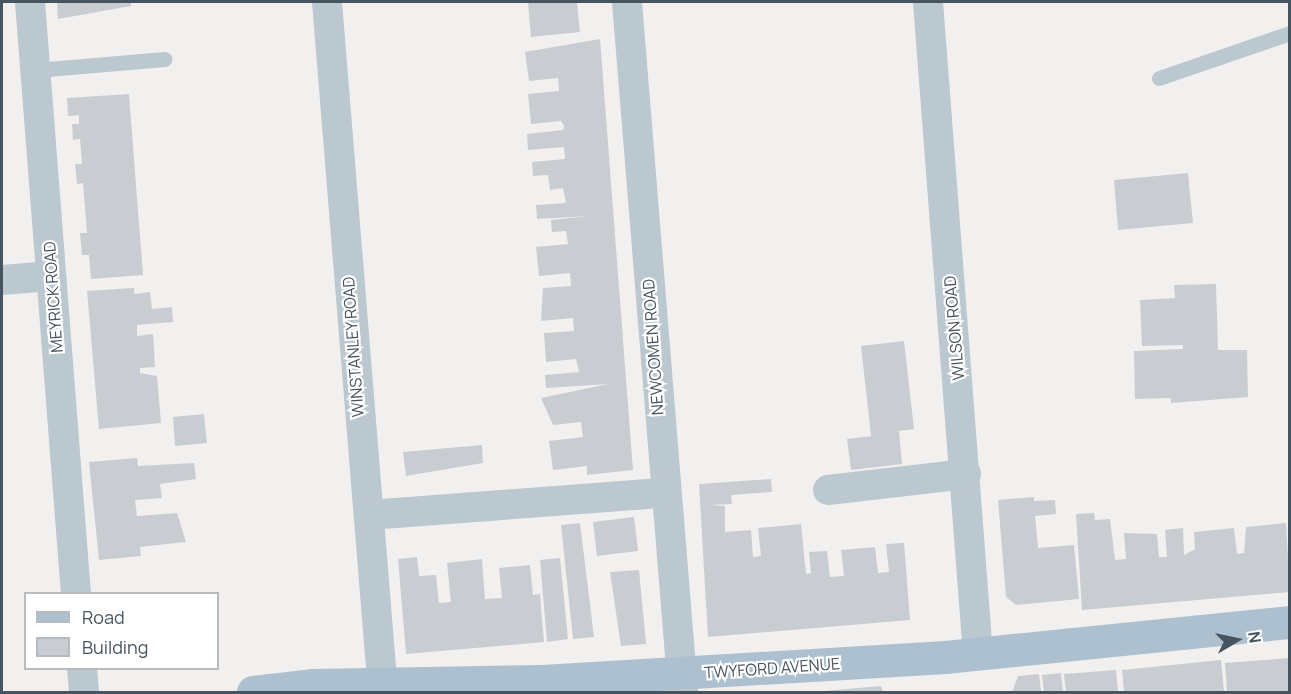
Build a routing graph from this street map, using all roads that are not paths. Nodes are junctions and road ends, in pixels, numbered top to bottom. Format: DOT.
graph roads {
  1 [pos="30,2"];
  2 [pos="327,2"];
  3 [pos="627,2"];
  4 [pos="928,2"];
  5 [pos="1290,33"];
  6 [pos="165,60"];
  7 [pos="36,70"];
  8 [pos="1159,78"];
  9 [pos="51,276"];
  10 [pos="2,280"];
  11 [pos="966,474"];
  12 [pos="828,490"];
  13 [pos="664,493"];
  14 [pos="369,515"];
  15 [pos="76,592"];
  16 [pos="1290,622"];
  17 [pos="978,655"];
  18 [pos="82,670"];
  19 [pos="682,683"];
  20 [pos="378,689"];
  21 [pos="84,693"];
  22 [pos="253,693"];
  1 -- 7 [label="street, MEYRICK ROAD"];
  2 -- 14 [label="street, WINSTANLEY ROAD"];
  3 -- 13 [label="street, NEWCOMEN ROAD"];
  4 -- 11 [label="street, WILSON ROAD"];
  5 -- 8 [label="lane"];
  6 -- 7 [label="lane"];
  7 -- 9 [label="street, MEYRICK ROAD"];
  9 -- 10 [label="street"];
  9 -- 15 [label="street, MEYRICK ROAD"];
  11 -- 12 [label="street"];
  11 -- 17 [label="street, WILSON ROAD"];
  13 -- 14 [label="street"];
  13 -- 19 [label="street, NEWCOMEN ROAD"];
  14 -- 20 [label="street, WINSTANLEY ROAD"];
  16 -- 17 [label="main road, TWYFORD AVENUE"];
  17 -- 19 [label="main road, TWYFORD AVENUE"];
  18 -- 21 [label="street"];
  19 -- 20 [label="main road, TWYFORD AVENUE"];
  20 -- 22 [label="main road, TWYFORD AVENUE"];
}
